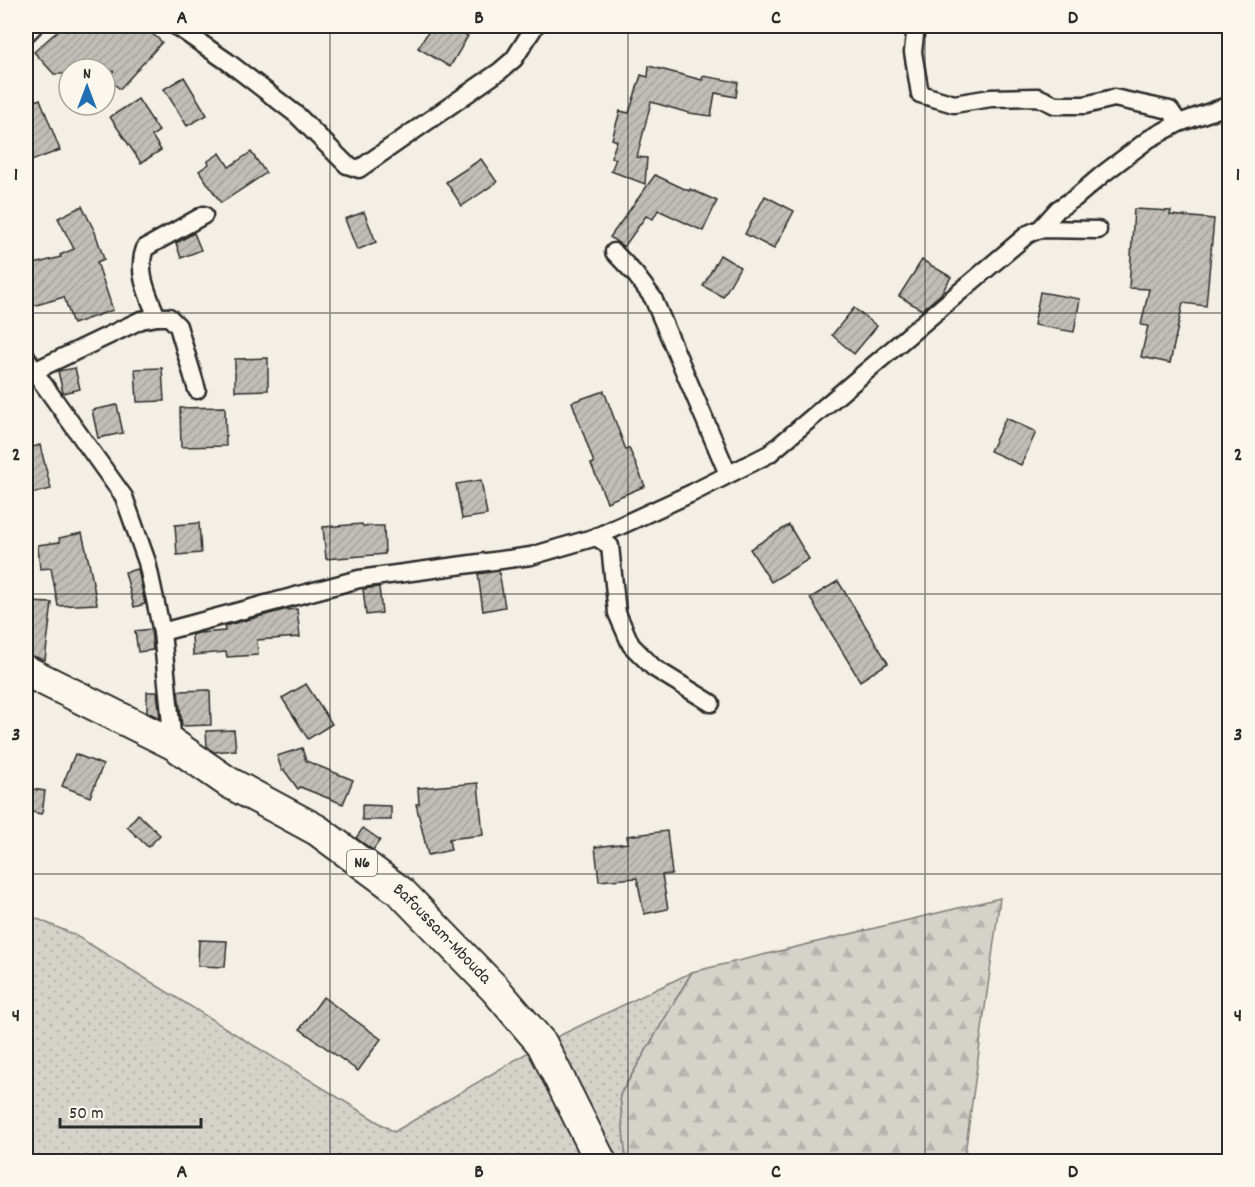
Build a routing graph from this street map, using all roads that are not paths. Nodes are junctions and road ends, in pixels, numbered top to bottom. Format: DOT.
graph roads {
  1 [pos="34,26"];
  2 [pos="176,26"];
  3 [pos="535,26"];
  4 [pos="916,26"];
  5 [pos="26,34"];
  6 [pos="1230,105"];
  7 [pos="1179,123"];
  8 [pos="204,215"];
  9 [pos="1040,229"];
  10 [pos="1098,230"];
  11 [pos="614,252"];
  12 [pos="157,317"];
  13 [pos="30,364"];
  14 [pos="197,390"];
  15 [pos="728,474"];
  16 [pos="596,537"];
  17 [pos="162,632"];
  18 [pos="26,671"];
  19 [pos="711,703"];
  20 [pos="172,744"];
  21 [pos="601,1161"];
  1 -- 5 [label="street"];
  2 -- 3 [label="street"];
  4 -- 7 [label="street"];
  6 -- 7 [label="street"];
  7 -- 9 [label="street"];
  8 -- 12 [label="street"];
  9 -- 10 [label="street"];
  9 -- 15 [label="street"];
  11 -- 15 [label="street"];
  12 -- 13 [label="street"];
  12 -- 14 [label="street"];
  13 -- 17 [label="street"];
  15 -- 16 [label="street"];
  16 -- 17 [label="street"];
  16 -- 19 [label="street"];
  17 -- 20 [label="street"];
  18 -- 20 [label="highway, Bafoussam-Mbouda / N6"];
  20 -- 21 [label="highway, Bafoussam-Mbouda / N6"];
}
